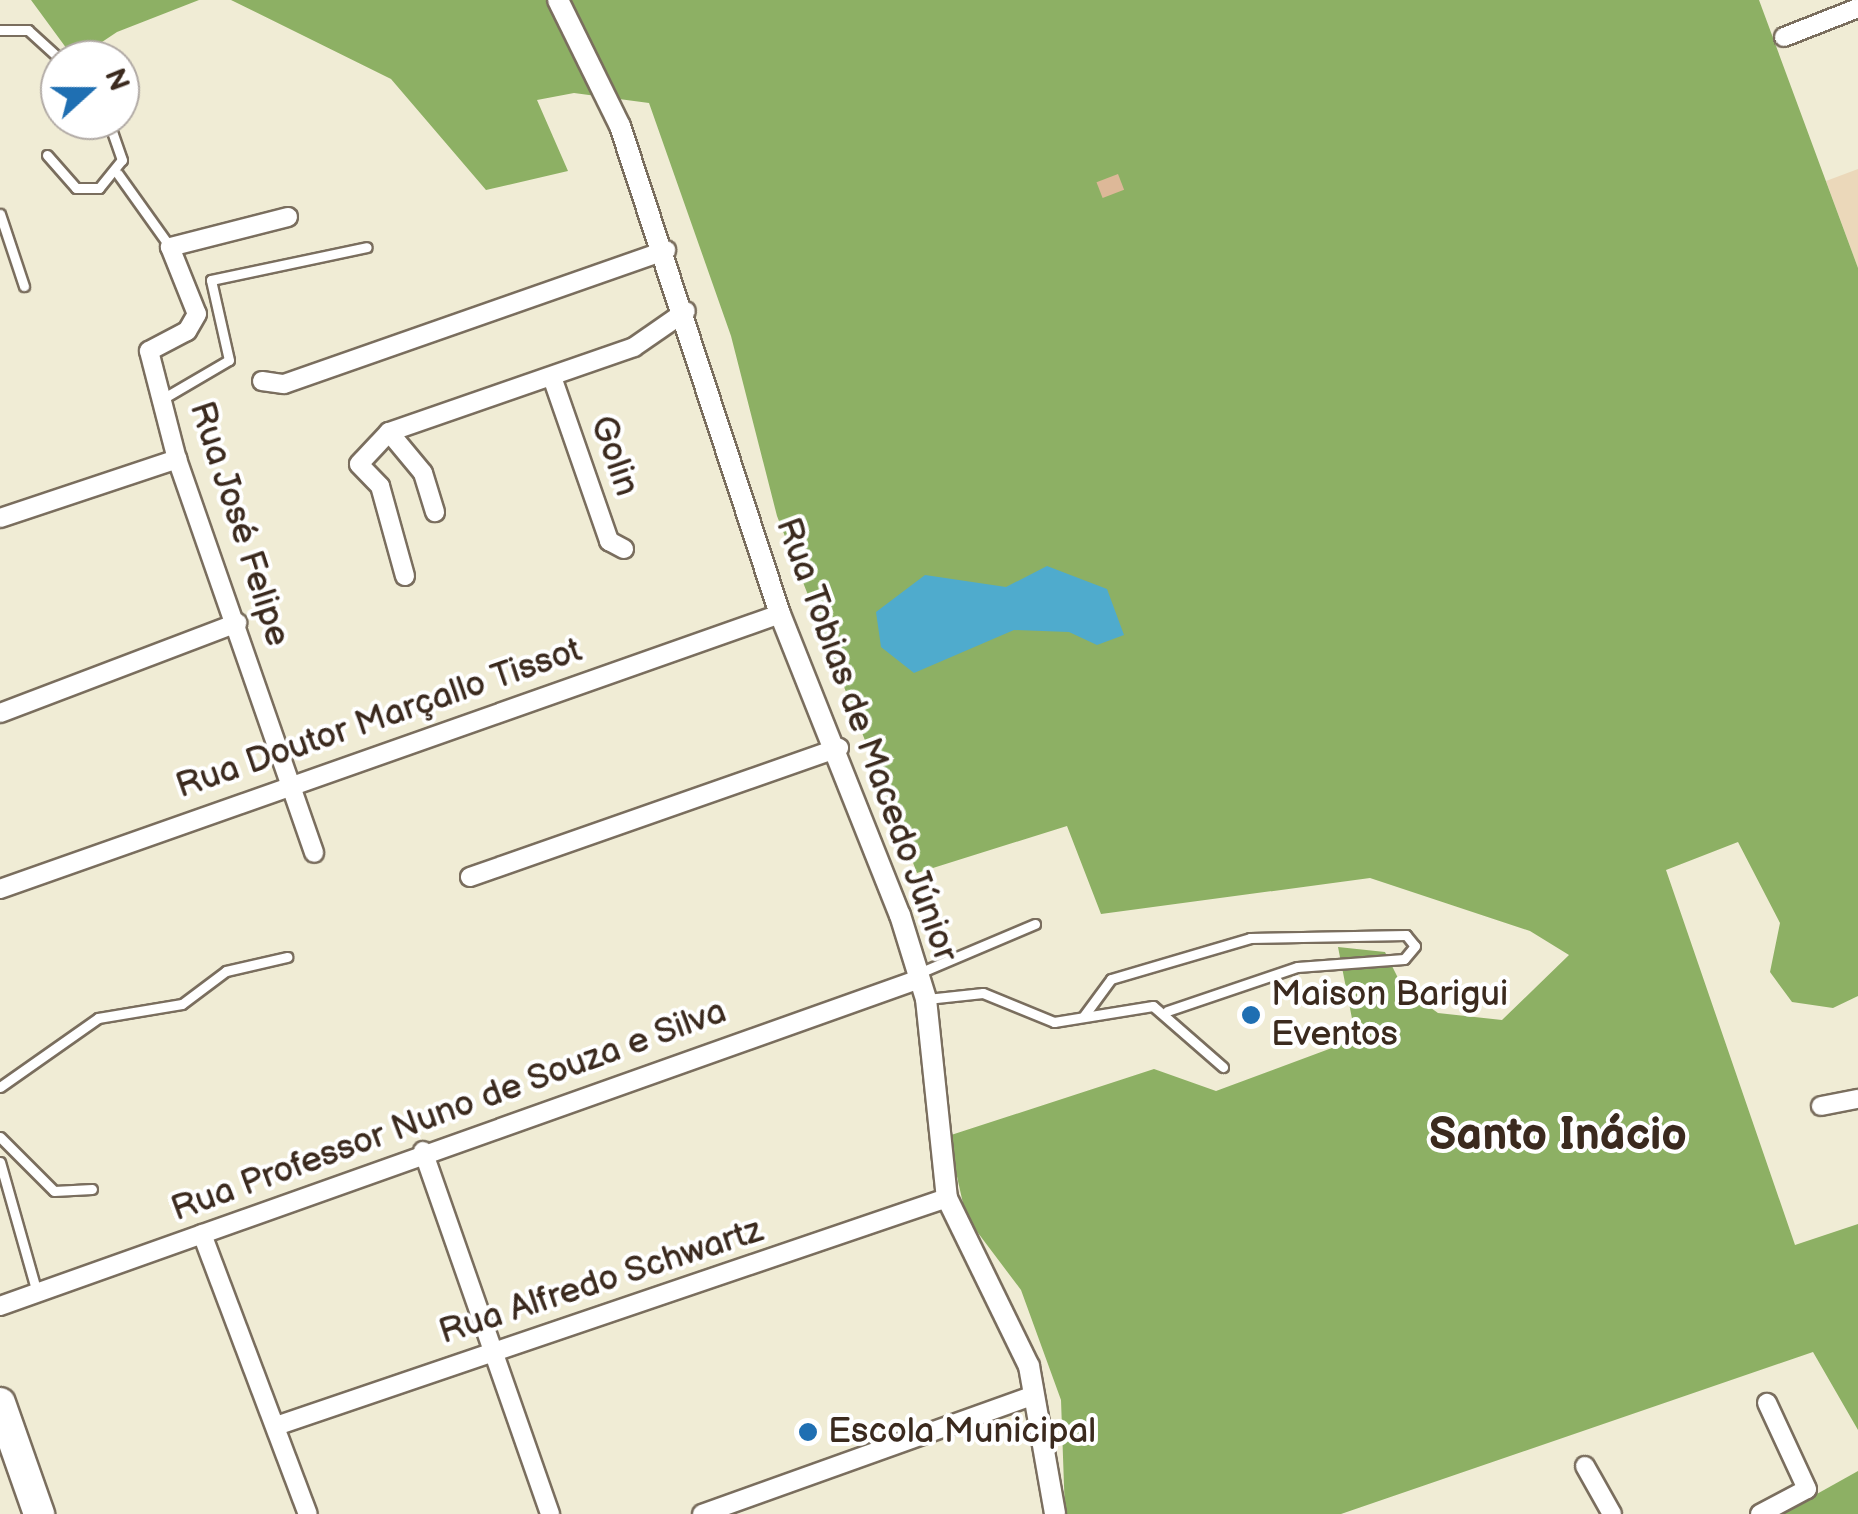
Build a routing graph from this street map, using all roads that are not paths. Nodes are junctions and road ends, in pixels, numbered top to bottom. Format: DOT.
graph roads {
  1 [pos="558,0"];
  2 [pos="1858,8"];
  3 [pos="0,30"];
  4 [pos="1784,36"];
  5 [pos="40,41"];
  6 [pos="119,140"];
  7 [pos="46,155"];
  8 [pos="118,174"];
  9 [pos="0,214"];
  10 [pos="288,218"];
  11 [pos="170,247"];
  12 [pos="367,248"];
  13 [pos="666,250"];
  14 [pos="24,286"];
  15 [pos="686,312"];
  16 [pos="552,378"];
  17 [pos="262,381"];
  18 [pos="164,398"];
  19 [pos="389,432"];
  20 [pos="177,459"];
  21 [pos="436,512"];
  22 [pos="0,518"];
  23 [pos="624,549"];
  24 [pos="405,576"];
  25 [pos="780,614"];
  26 [pos="237,623"];
  27 [pos="0,712"];
  28 [pos="839,748"];
  29 [pos="290,783"];
  30 [pos="314,853"];
  31 [pos="470,877"];
  32 [pos="0,888"];
  33 [pos="1035,924"];
  34 [pos="287,957"];
  35 [pos="922,984"];
  36 [pos="1167,1011"];
  37 [pos="1083,1017"];
  38 [pos="1223,1068"];
  39 [pos="0,1087"];
  40 [pos="1858,1098"];
  41 [pos="1821,1106"];
  42 [pos="0,1137"];
  43 [pos="423,1151"];
  44 [pos="0,1162"];
  45 [pos="92,1189"];
  46 [pos="947,1198"];
  47 [pos="202,1234"];
  48 [pos="37,1293"];
  49 [pos="0,1306"];
  50 [pos="495,1350"];
  51 [pos="1034,1395"];
  52 [pos="0,1403"];
  53 [pos="1767,1403"];
  54 [pos="276,1426"];
  55 [pos="1586,1466"];
  56 [pos="39,1514"];
  57 [pos="308,1514"];
  58 [pos="550,1514"];
  59 [pos="702,1514"];
  60 [pos="1055,1514"];
  61 [pos="1612,1514"];
  62 [pos="1760,1514"];
  1 -- 13 [label="street, Rua Tobias de Macedo Júnior"];
  2 -- 4 [label="street"];
  3 -- 5 [label="lane"];
  6 -- 8 [label="lane"];
  7 -- 8 [label="lane"];
  8 -- 11 [label="lane, Rua José Felipe"];
  9 -- 14 [label="lane"];
  10 -- 11 [label="street"];
  11 -- 18 [label="street, Rua José Felipe"];
  12 -- 18 [label="lane"];
  13 -- 15 [label="street, Rua Tobias de Macedo Júnior"];
  13 -- 17 [label="street"];
  15 -- 16 [label="street"];
  15 -- 25 [label="street, Rua Tobias de Macedo Júnior"];
  16 -- 19 [label="street"];
  16 -- 23 [label="street, Golin"];
  18 -- 20 [label="street, Rua José Felipe"];
  19 -- 21 [label="street"];
  19 -- 24 [label="street"];
  20 -- 22 [label="street"];
  20 -- 26 [label="street, Rua José Felipe"];
  25 -- 28 [label="street, Rua Tobias de Macedo Júnior"];
  25 -- 29 [label="street, Rua Doutor Marçallo Tissot"];
  26 -- 27 [label="street"];
  26 -- 29 [label="street, Rua José Felipe"];
  28 -- 31 [label="street"];
  28 -- 35 [label="street, Rua Tobias de Macedo Júnior"];
  29 -- 30 [label="street, Rua José Felipe"];
  29 -- 32 [label="street, Rua Doutor Marçallo Tissot"];
  33 -- 35 [label="lane"];
  34 -- 39 [label="lane"];
  35 -- 37 [label="lane"];
  35 -- 43 [label="street, Rua Professor Nuno de Souza e Silva"];
  35 -- 46 [label="street, Rua Tobias de Macedo Júnior"];
  36 -- 37 [label="lane"];
  36 -- 37 [label="lane"];
  36 -- 38 [label="lane"];
  40 -- 41 [label="street"];
  42 -- 45 [label="lane"];
  43 -- 47 [label="street, Rua Professor Nuno de Souza e Silva"];
  43 -- 50 [label="street"];
  44 -- 48 [label="lane"];
  46 -- 50 [label="street, Rua Alfredo Schwartz"];
  46 -- 51 [label="street, Rua Tobias de Macedo Júnior"];
  47 -- 48 [label="street, Rua Professor Nuno de Souza e Silva"];
  47 -- 54 [label="street"];
  48 -- 49 [label="street, Rua Professor Nuno de Souza e Silva"];
  50 -- 54 [label="street, Rua Alfredo Schwartz"];
  50 -- 58 [label="street"];
  51 -- 59 [label="street"];
  51 -- 60 [label="street, Rua Tobias de Macedo Júnior"];
  52 -- 56 [label="highway"];
  53 -- 62 [label="street"];
  54 -- 57 [label="street"];
  55 -- 61 [label="street"];
}
